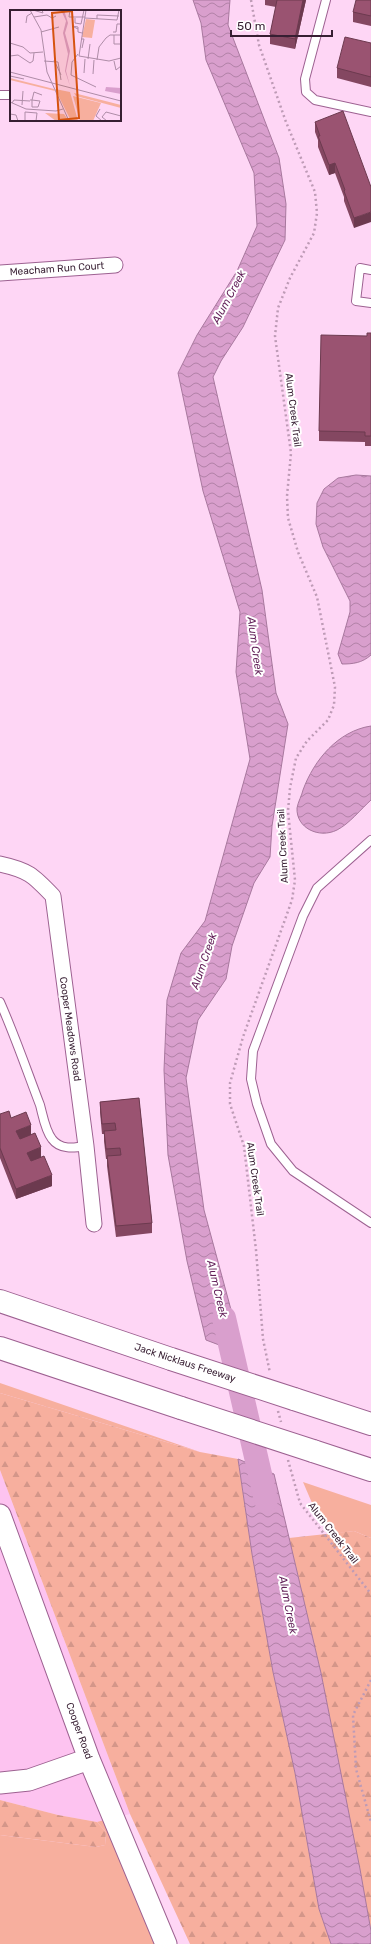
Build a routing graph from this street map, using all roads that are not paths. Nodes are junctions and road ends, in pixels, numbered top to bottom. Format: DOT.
graph roads {
  1 [pos="326,0"];
  2 [pos="371,112"];
  3 [pos="115,265"];
  4 [pos="371,270"];
  5 [pos="0,273"];
  6 [pos="371,303"];
  7 [pos="371,840"];
  8 [pos="0,864"];
  9 [pos="0,1002"];
  10 [pos="86,1146"];
  11 [pos="371,1223"];
  12 [pos="94,1224"];
  13 [pos="0,1301"];
  14 [pos="0,1348"];
  15 [pos="371,1424"];
  16 [pos="371,1470"];
  17 [pos="0,1515"];
  18 [pos="89,1759"];
  19 [pos="0,1783"];
  20 [pos="166,1944"];
  1 -- 2 [label="lane"];
  3 -- 5 [label="street, Meacham Run Court"];
  4 -- 6 [label="lane"];
  7 -- 11 [label="lane"];
  8 -- 10 [label="street, Cooper Meadows Road"];
  9 -- 10 [label="lane"];
  10 -- 12 [label="street, Cooper Meadows Road"];
  13 -- 15 [label="highway, Jack Nicklaus Freeway, bridge"];
  14 -- 16 [label="highway, bridge"];
  17 -- 18 [label="street, Cooper Road"];
  18 -- 19 [label="street"];
  18 -- 20 [label="street, Cooper Road"];
}
